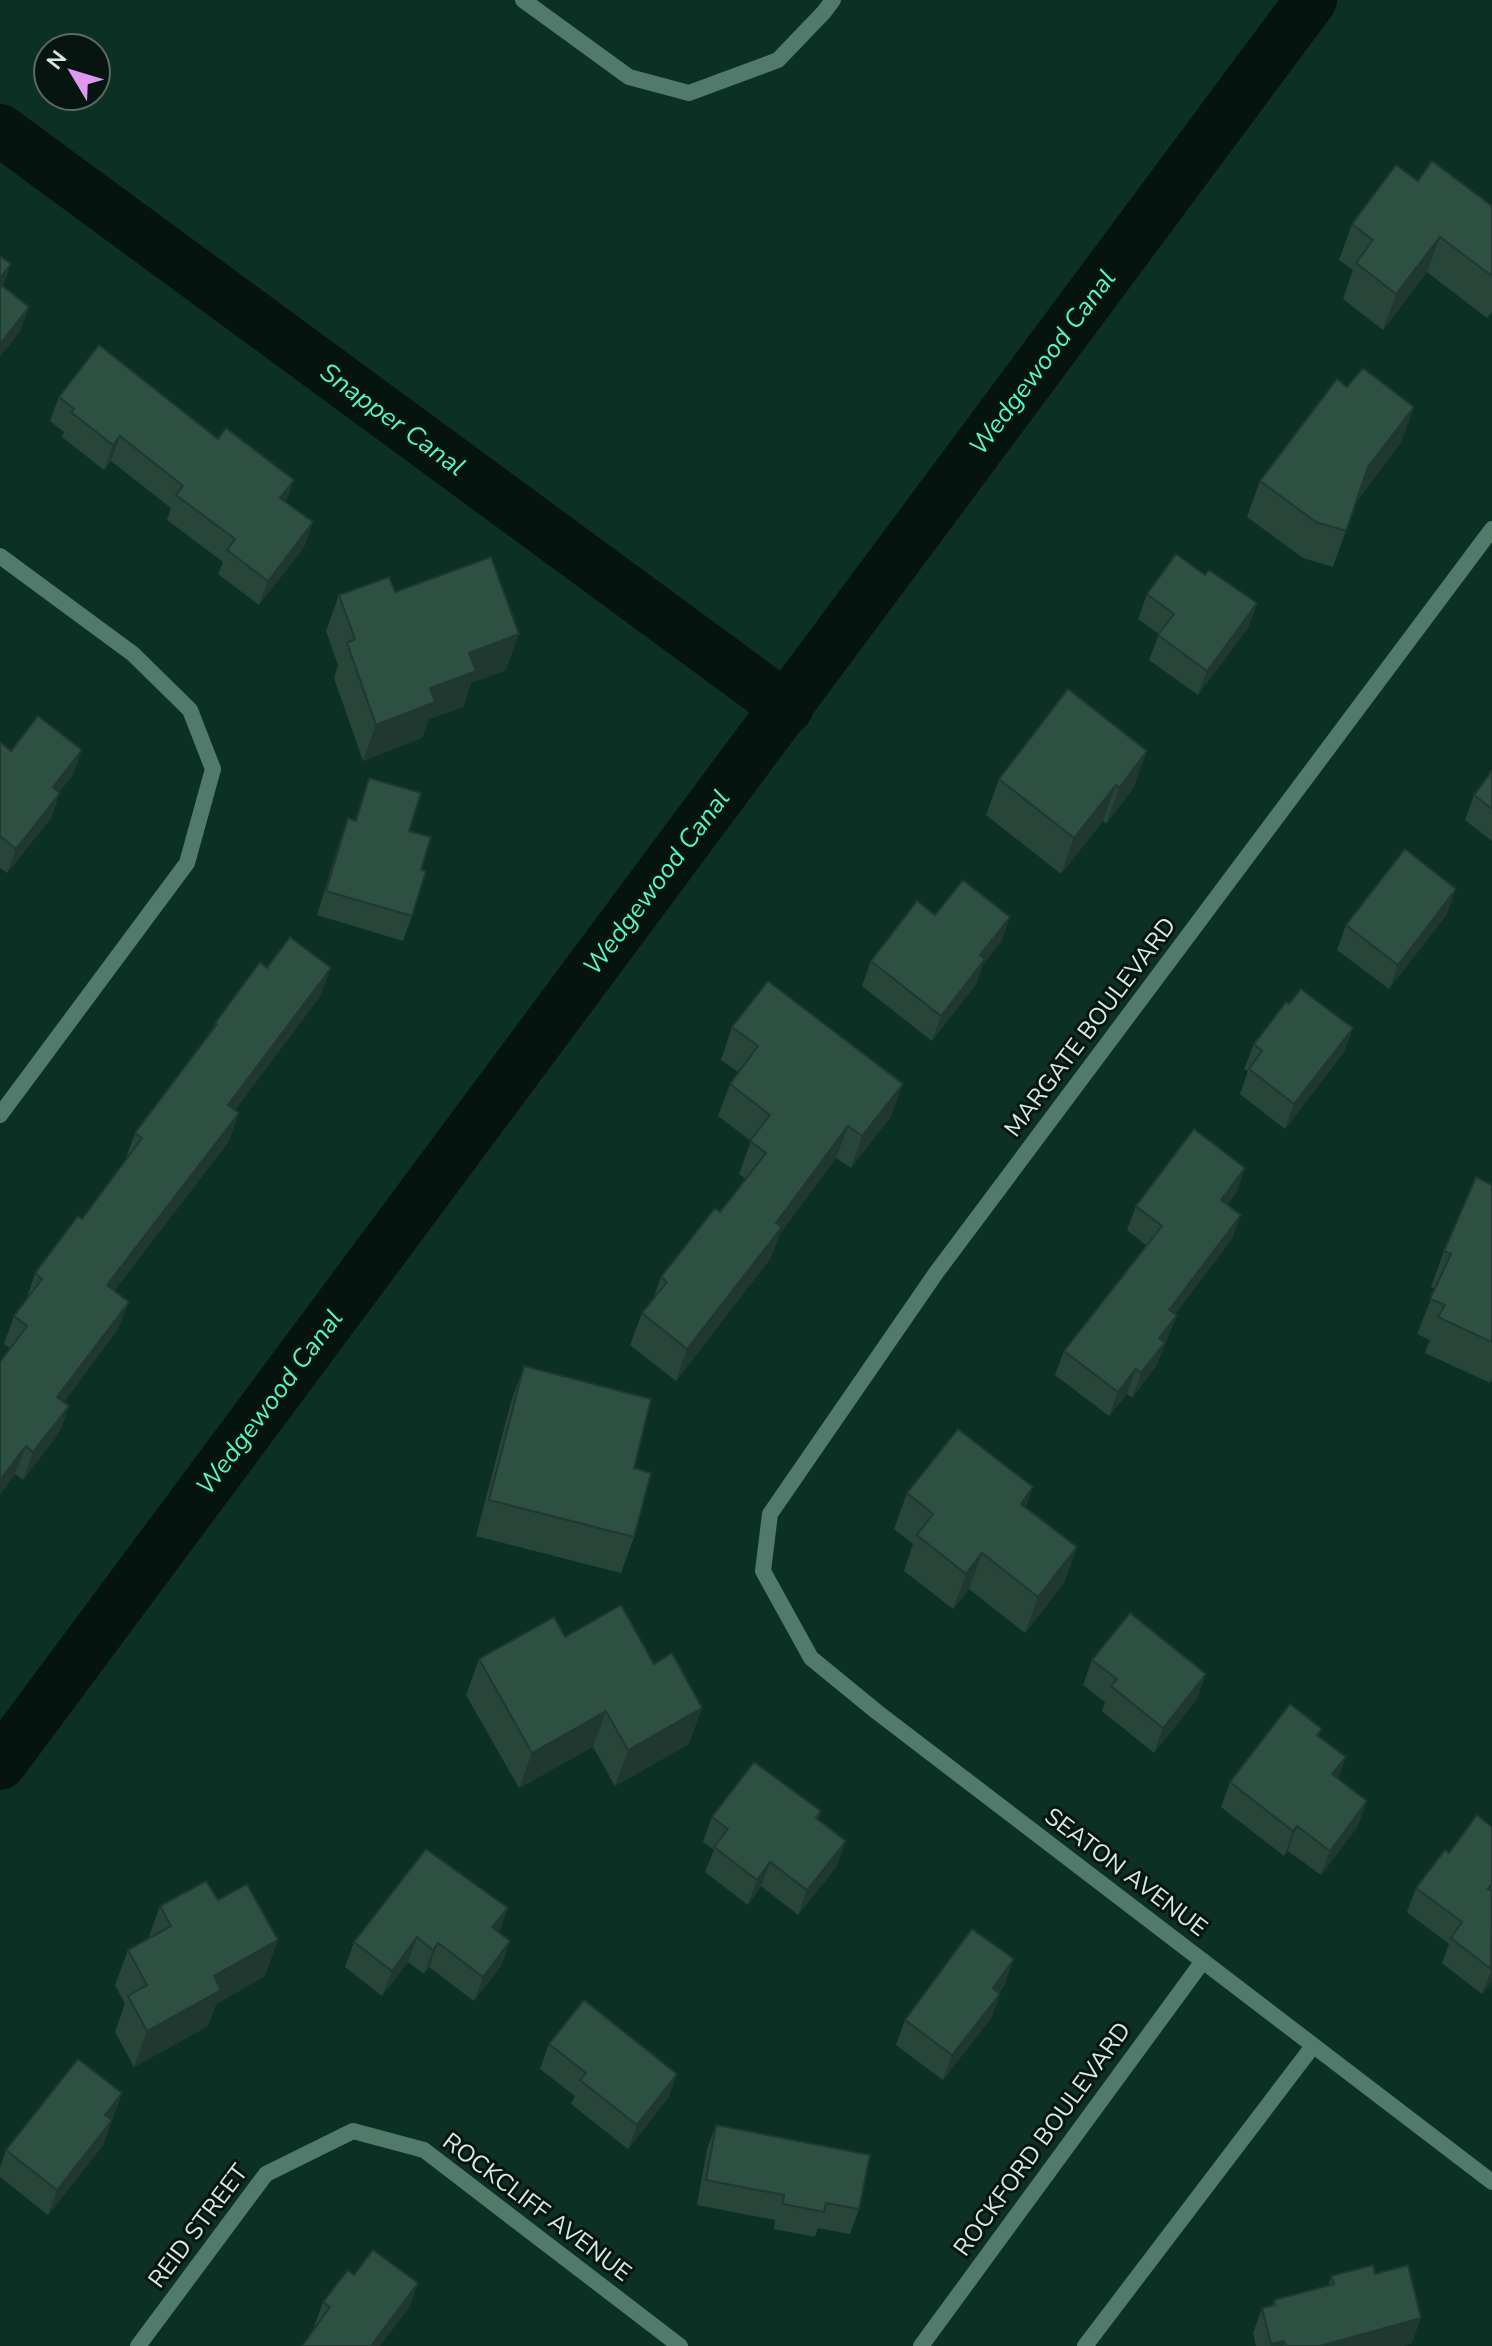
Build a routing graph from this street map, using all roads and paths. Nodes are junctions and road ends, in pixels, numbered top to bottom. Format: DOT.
graph roads {
  1 [pos="523,0"];
  2 [pos="833,0"];
  3 [pos="1492,529"];
  4 [pos="0,556"];
  5 [pos="0,1115"];
  6 [pos="763,1571"];
  7 [pos="1203,1961"];
  8 [pos="1313,2046"];
  9 [pos="353,2131"];
  10 [pos="1492,2182"];
  11 [pos="138,2346"];
  12 [pos="680,2346"];
  13 [pos="921,2346"];
  14 [pos="1085,2346"];
  1 -- 2 [label="street"];
  3 -- 6 [label="street, MARGATE BOULEVARD"];
  4 -- 5 [label="street"];
  6 -- 7 [label="street, SEATON AVENUE"];
  7 -- 8 [label="street, SEATON AVENUE"];
  7 -- 13 [label="street, ROCKFORD BOULEVARD"];
  8 -- 10 [label="street, SEATON AVENUE"];
  8 -- 14 [label="street"];
  9 -- 11 [label="street, REID STREET"];
  9 -- 12 [label="street, ROCKCLIFF AVENUE"];
}
